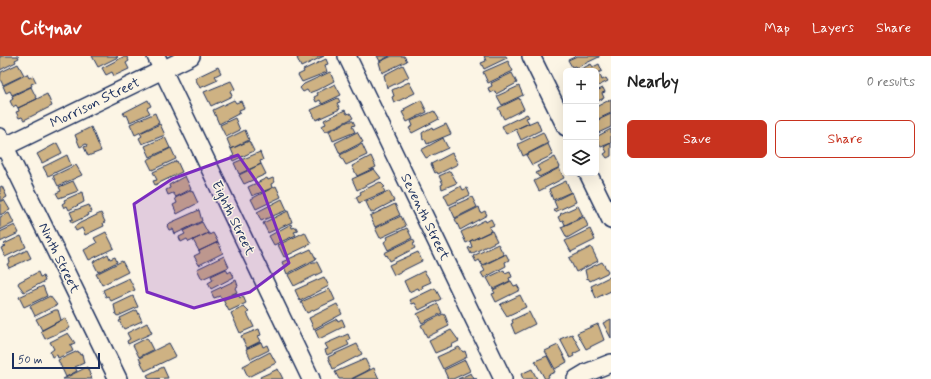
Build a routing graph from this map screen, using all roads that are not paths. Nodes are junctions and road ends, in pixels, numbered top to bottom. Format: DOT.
graph roads {
  1 [pos="191,56"];
  2 [pos="347,56"];
  3 [pos="531,56"];
  4 [pos="159,63"];
  5 [pos="563,121"];
  6 [pos="2,145"];
  7 [pos="589,176"];
  8 [pos="611,220"];
  9 [pos="611,363"];
  10 [pos="118,379"];
  11 [pos="311,379"];
  12 [pos="503,379"];
  13 [pos="576,379"];
  1 -- 4 [label="street, Morrison Street"];
  2 -- 12 [label="street, Seventh Street"];
  3 -- 5 [label="street"];
  4 -- 6 [label="street, Morrison Street"];
  4 -- 11 [label="street, Eighth Street"];
  6 -- 10 [label="street, Ninth Street"];
  7 -- 8 [label="street"];
  9 -- 13 [label="street"];
}
